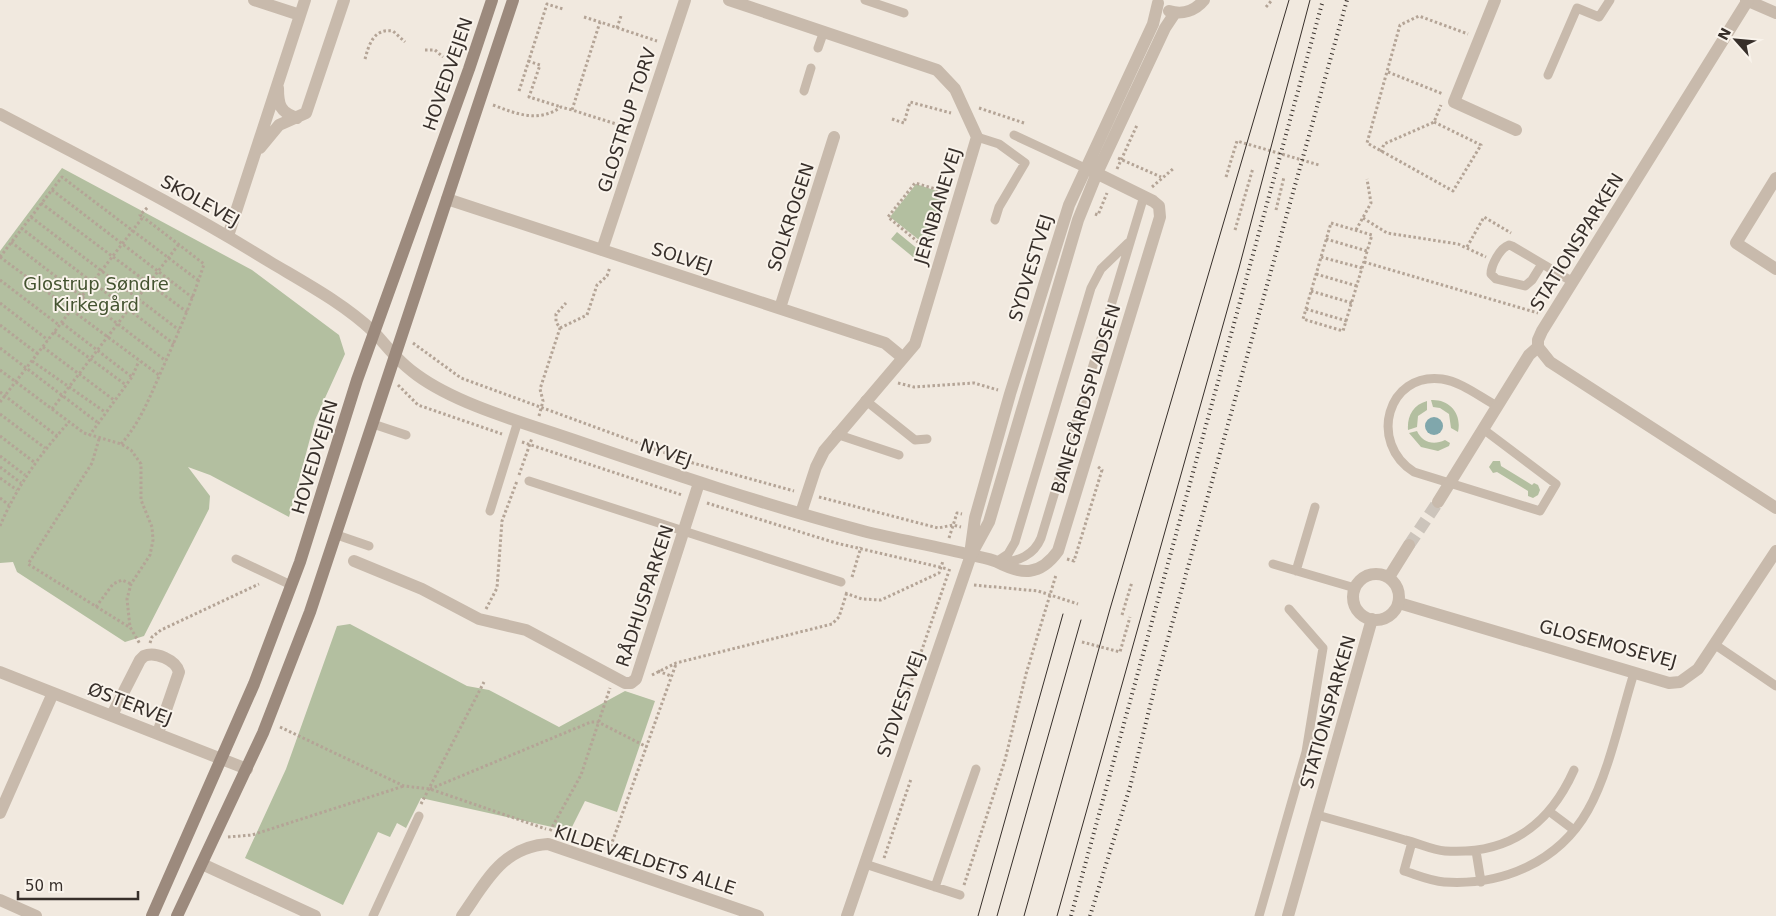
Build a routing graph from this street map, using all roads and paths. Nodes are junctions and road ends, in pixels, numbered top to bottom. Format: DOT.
graph roads {
  1 [pos="254,0"];
  2 [pos="305,0"];
  3 [pos="344,0"];
  4 [pos="492,0"];
  5 [pos="513,0"];
  6 [pos="685,0"];
  7 [pos="729,0"];
  8 [pos="865,0"];
  9 [pos="1204,0"];
  10 [pos="1272,0"];
  11 [pos="1495,0"];
  12 [pos="1610,0"];
  13 [pos="1747,0"];
  14 [pos="1156,2"];
  15 [pos="1266,7"];
  16 [pos="564,9"];
  17 [pos="1175,12"];
  18 [pos="904,13"];
  19 [pos="1776,13"];
  20 [pos="300,15"];
  21 [pos="621,16"];
  22 [pos="584,17"];
  23 [pos="600,22"];
  24 [pos="617,28"];
  25 [pos="824,31"];
  26 [pos="1475,37"];
  27 [pos="405,42"];
  28 [pos="1466,44"];
  29 [pos="670,46"];
  30 [pos="818,48"];
  31 [pos="425,50"];
  32 [pos="444,57"];
  33 [pos="365,59"];
  34 [pos="528,61"];
  35 [pos="811,68"];
  36 [pos="1388,72"];
  37 [pos="1548,75"];
  38 [pos="278,85"];
  39 [pos="519,91"];
  40 [pos="804,91"];
  41 [pos="1451,97"];
  42 [pos="480,101"];
  43 [pos="561,106"];
  44 [pos="572,110"];
  45 [pos="966,113"];
  46 [pos="0,114"];
  47 [pos="297,118"];
  48 [pos="892,119"];
  49 [pos="1024,122"];
  50 [pos="1434,122"];
  51 [pos="1516,130"];
  52 [pos="641,132"];
  53 [pos="1014,135"];
  54 [pos="834,137"];
  55 [pos="977,137"];
  56 [pos="257,152"];
  57 [pos="1381,152"];
  58 [pos="1106,153"];
  59 [pos="1319,165"];
  60 [pos="1174,168"];
  61 [pos="1253,168"];
  62 [pos="1091,171"];
  63 [pos="1161,177"];
  64 [pos="1226,177"];
  65 [pos="1284,177"];
  66 [pos="1776,178"];
  67 [pos="1367,179"];
  68 [pos="52,190"];
  69 [pos="959,196"];
  70 [pos="1144,196"];
  71 [pos="447,199"];
  72 [pos="41,203"];
  73 [pos="1276,210"];
  74 [pos="31,217"];
  75 [pos="1363,218"];
  76 [pos="995,220"];
  77 [pos="21,228"];
  78 [pos="133,230"];
  79 [pos="1235,230"];
  80 [pos="1356,230"];
  81 [pos="228,236"];
  82 [pos="1326,239"];
  83 [pos="1130,240"];
  84 [pos="11,242"];
  85 [pos="123,243"];
  86 [pos="178,244"];
  87 [pos="602,250"];
  88 [pos="1367,251"];
  89 [pos="614,254"];
  90 [pos="0,257"];
  91 [pos="112,257"];
  92 [pos="168,257"];
  93 [pos="1321,257"];
  94 [pos="940,260"];
  95 [pos="1364,262"];
  96 [pos="1495,262"];
  97 [pos="1542,264"];
  98 [pos="1362,268"];
  99 [pos="1776,269"];
  100 [pos="102,270"];
  101 [pos="157,270"];
  102 [pos="1316,274"];
  103 [pos="0,280"];
  104 [pos="199,281"];
  105 [pos="1572,282"];
  106 [pos="92,283"];
  107 [pos="147,284"];
  108 [pos="1357,286"];
  109 [pos="1311,291"];
  110 [pos="82,296"];
  111 [pos="137,297"];
  112 [pos="193,298"];
  113 [pos="0,303"];
  114 [pos="566,303"];
  115 [pos="1352,303"];
  116 [pos="780,308"];
  117 [pos="1306,308"];
  118 [pos="71,310"];
  119 [pos="127,310"];
  120 [pos="187,312"];
  121 [pos="1551,317"];
  122 [pos="1346,320"];
  123 [pos="117,323"];
  124 [pos="60,324"];
  125 [pos="0,325"];
  126 [pos="560,328"];
  127 [pos="179,330"];
  128 [pos="54,332"];
  129 [pos="374,332"];
  130 [pos="403,336"];
  131 [pos="107,337"];
  132 [pos="48,340"];
  133 [pos="174,344"];
  134 [pos="43,347"];
  135 [pos="1538,347"];
  136 [pos="0,348"];
  137 [pos="97,350"];
  138 [pos="38,354"];
  139 [pos="396,357"];
  140 [pos="902,357"];
  141 [pos="89,360"];
  142 [pos="32,361"];
  143 [pos="166,361"];
  144 [pos="139,362"];
  145 [pos="27,368"];
  146 [pos="0,370"];
  147 [pos="79,373"];
  148 [pos="888,373"];
  149 [pos="159,376"];
  150 [pos="132,377"];
  151 [pos="16,382"];
  152 [pos="126,385"];
  153 [pos="68,387"];
  154 [pos="0,392"];
  155 [pos="1010,394"];
  156 [pos="5,396"];
  157 [pos="61,397"];
  158 [pos="114,400"];
  159 [pos="865,400"];
  160 [pos="0,402"];
  161 [pos="1497,406"];
  162 [pos="542,408"];
  163 [pos="52,409"];
  164 [pos="105,412"];
  165 [pos="0,414"];
  166 [pos="518,421"];
  167 [pos="69,422"];
  168 [pos="97,422"];
  169 [pos="373,424"];
  170 [pos="536,427"];
  171 [pos="1483,430"];
  172 [pos="836,434"];
  173 [pos="406,435"];
  174 [pos="0,436"];
  175 [pos="56,436"];
  176 [pos="89,436"];
  177 [pos="99,438"];
  178 [pos="928,439"];
  179 [pos="121,444"];
  180 [pos="45,448"];
  181 [pos="899,455"];
  182 [pos="0,456"];
  183 [pos="1086,459"];
  184 [pos="34,462"];
  185 [pos="0,467"];
  186 [pos="26,475"];
  187 [pos="0,478"];
  188 [pos="528,480"];
  189 [pos="21,483"];
  190 [pos="699,483"];
  191 [pos="1450,483"];
  192 [pos="17,490"];
  193 [pos="806,494"];
  194 [pos="0,498"];
  195 [pos="1438,502"];
  196 [pos="9,505"];
  197 [pos="1315,507"];
  198 [pos="1776,508"];
  199 [pos="490,511"];
  200 [pos="801,513"];
  201 [pos="975,518"];
  202 [pos="1,520"];
  203 [pos="953,525"];
  204 [pos="0,526"];
  205 [pos="684,531"];
  206 [pos="865,531"];
  207 [pos="337,535"];
  208 [pos="1409,545"];
  209 [pos="368,546"];
  210 [pos="946,548"];
  211 [pos="1776,552"];
  212 [pos="970,555"];
  213 [pos="236,559"];
  214 [pos="354,561"];
  215 [pos="1074,561"];
  216 [pos="996,562"];
  217 [pos="1273,564"];
  218 [pos="1296,571"];
  219 [pos="939,573"];
  220 [pos="1389,577"];
  221 [pos="962,581"];
  222 [pos="841,582"];
  223 [pos="1132,582"];
  224 [pos="131,584"];
  225 [pos="264,585"];
  226 [pos="291,585"];
  227 [pos="1355,588"];
  228 [pos="847,593"];
  229 [pos="1049,594"];
  230 [pos="1399,603"];
  231 [pos="1078,604"];
  232 [pos="96,607"];
  233 [pos="1289,609"];
  234 [pos="1122,615"];
  235 [pos="1130,617"];
  236 [pos="479,620"];
  237 [pos="1372,620"];
  238 [pos="130,627"];
  239 [pos="1082,642"];
  240 [pos="1714,644"];
  241 [pos="149,654"];
  242 [pos="676,663"];
  243 [pos="658,671"];
  244 [pos="0,672"];
  245 [pos="1634,673"];
  246 [pos="637,676"];
  247 [pos="671,676"];
  248 [pos="615,678"];
  249 [pos="484,682"];
  250 [pos="1776,686"];
  251 [pos="53,693"];
  252 [pos="112,715"];
  253 [pos="268,721"];
  254 [pos="598,722"];
  255 [pos="158,733"];
  256 [pos="646,747"];
  257 [pos="223,758"];
  258 [pos="247,769"];
  259 [pos="976,769"];
  260 [pos="1574,770"];
  261 [pos="404,786"];
  262 [pos="430,789"];
  263 [pos="1550,812"];
  264 [pos="0,813"];
  265 [pos="1317,815"];
  266 [pos="419,816"];
  267 [pos="1574,830"];
  268 [pos="550,831"];
  269 [pos="214,838"];
  270 [pos="1412,842"];
  271 [pos="548,844"];
  272 [pos="1476,851"];
  273 [pos="605,863"];
  274 [pos="202,864"];
  275 [pos="865,864"];
  276 [pos="1481,882"];
  277 [pos="936,887"];
  278 [pos="960,895"];
  279 [pos="0,900"];
  280 [pos="36,916"];
  281 [pos="152,916"];
  282 [pos="178,916"];
  283 [pos="315,916"];
  284 [pos="373,916"];
  285 [pos="462,916"];
  286 [pos="758,916"];
  287 [pos="847,916"];
  288 [pos="1259,916"];
  289 [pos="1288,916"];
  1 -- 20 [label="street"];
  2 -- 20 [label="street"];
  3 -- 47 [label="street"];
  4 -- 129 [label="main road, HOVEDVEJEN"];
  5 -- 42 [label="main road"];
  6 -- 29 [label="street, GLOSTRUP TORV"];
  7 -- 25 [label="street, JERNBANEVEJ"];
  8 -- 18 [label="lane"];
  9 -- 17 [label="street"];
  10 -- 15 [label="path"];
  11 -- 26 [label="street"];
  12 -- 37 [label="lane"];
  13 -- 19 [label="street"];
  13 -- 105 [label="street, STATIONSPARKEN"];
  14 -- 17 [label="street"];
  14 -- 62 [label="street, SYDVESTVEJ"];
  16 -- 34 [label="path"];
  17 -- 58 [label="street, SYDVESTVEJ"];
  20 -- 38 [label="street"];
  21 -- 24 [label="path"];
  22 -- 23 [label="path"];
  23 -- 24 [label="path"];
  23 -- 44 [label="path"];
  24 -- 29 [label="path"];
  25 -- 30 [label="lane"];
  25 -- 45 [label="street, JERNBANEVEJ"];
  26 -- 28 [label="path"];
  26 -- 36 [label="path"];
  26 -- 41 [label="street"];
  27 -- 33 [label="path"];
  29 -- 52 [label="street, GLOSTRUP TORV"];
  31 -- 32 [label="path"];
  34 -- 39 [label="path"];
  34 -- 43 [label="path"];
  35 -- 40 [label="lane"];
  36 -- 41 [label="path"];
  36 -- 57 [label="path"];
  38 -- 47 [label="street"];
  38 -- 56 [label="street"];
  41 -- 50 [label="path"];
  41 -- 51 [label="street"];
  42 -- 43 [label="path"];
  42 -- 71 [label="main road"];
  43 -- 44 [label="path"];
  44 -- 52 [label="path"];
  45 -- 48 [label="path"];
  45 -- 49 [label="path"];
  45 -- 55 [label="street, JERNBANEVEJ"];
  46 -- 81 [label="street, SKOLEVEJ"];
  47 -- 56 [label="street"];
  50 -- 57 [label="path"];
  50 -- 57 [label="path"];
  52 -- 87 [label="street, GLOSTRUP TORV"];
  53 -- 62 [label="lane"];
  54 -- 116 [label="street, SOLKROGEN"];
  55 -- 69 [label="street, JERNBANEVEJ"];
  55 -- 76 [label="lane"];
  56 -- 81 [label="street"];
  58 -- 62 [label="street, SYDVESTVEJ"];
  58 -- 63 [label="path"];
  59 -- 64 [label="path"];
  60 -- 63 [label="path"];
  61 -- 79 [label="path"];
  62 -- 70 [label="street, BANEGÅRDSPLADSEN"];
  62 -- 155 [label="street, SYDVESTVEJ"];
  62 -- 212 [label="street, SYDVESTVEJ"];
  63 -- 70 [label="path"];
  65 -- 73 [label="path"];
  66 -- 99 [label="street"];
  67 -- 75 [label="path"];
  68 -- 72 [label="path"];
  68 -- 78 [label="path"];
  68 -- 85 [label="path"];
  69 -- 94 [label="street, JERNBANEVEJ"];
  69 -- 94 [label="path"];
  70 -- 83 [label="lane, BANEGÅRDSPLADSEN"];
  70 -- 183 [label="street, BANEGÅRDSPLADSEN"];
  71 -- 87 [label="street, SOLVEJ"];
  71 -- 130 [label="main road"];
  72 -- 74 [label="path"];
  72 -- 91 [label="path"];
  74 -- 77 [label="path"];
  74 -- 100 [label="path"];
  75 -- 80 [label="path"];
  75 -- 96 [label="path"];
  77 -- 84 [label="path"];
  77 -- 106 [label="path"];
  78 -- 85 [label="path"];
  78 -- 86 [label="path"];
  78 -- 92 [label="path"];
  80 -- 82 [label="path"];
  80 -- 88 [label="path"];
  81 -- 129 [label="street, SKOLEVEJ"];
  82 -- 88 [label="path"];
  82 -- 93 [label="path"];
  83 -- 216 [label="lane, BANEGÅRDSPLADSEN"];
  83 -- 216 [label="lane, BANEGÅRDSPLADSEN"];
  84 -- 90 [label="path"];
  84 -- 110 [label="path"];
  85 -- 91 [label="path"];
  85 -- 101 [label="path"];
  86 -- 92 [label="path"];
  86 -- 104 [label="path"];
  87 -- 89 [label="street, SOLVEJ"];
  88 -- 95 [label="path"];
  89 -- 116 [label="street, SOLVEJ"];
  89 -- 126 [label="path"];
  90 -- 118 [label="path"];
  91 -- 100 [label="path"];
  91 -- 107 [label="path"];
  92 -- 101 [label="path"];
  92 -- 104 [label="path"];
  93 -- 98 [label="path"];
  93 -- 102 [label="path"];
  94 -- 140 [label="street, JERNBANEVEJ"];
  95 -- 98 [label="path"];
  95 -- 121 [label="path"];
  96 -- 97 [label="lane"];
  96 -- 97 [label="lane"];
  97 -- 105 [label="lane"];
  98 -- 108 [label="path"];
  100 -- 106 [label="path"];
  100 -- 111 [label="path"];
  101 -- 107 [label="path"];
  101 -- 112 [label="path"];
  102 -- 108 [label="path"];
  102 -- 109 [label="path"];
  103 -- 124 [label="path"];
  104 -- 112 [label="path"];
  105 -- 121 [label="street, STATIONSPARKEN"];
  106 -- 110 [label="path"];
  106 -- 119 [label="path"];
  107 -- 111 [label="path"];
  107 -- 120 [label="path"];
  108 -- 115 [label="path"];
  109 -- 115 [label="path"];
  109 -- 117 [label="path"];
  110 -- 118 [label="path"];
  110 -- 123 [label="path"];
  111 -- 119 [label="path"];
  111 -- 127 [label="path"];
  112 -- 120 [label="path"];
  113 -- 132 [label="path"];
  114 -- 126 [label="path"];
  115 -- 122 [label="path"];
  116 -- 140 [label="street, SOLVEJ"];
  117 -- 122 [label="path"];
  117 -- 122 [label="path"];
  118 -- 124 [label="path"];
  118 -- 131 [label="path"];
  119 -- 123 [label="path"];
  119 -- 133 [label="path"];
  120 -- 127 [label="path"];
  121 -- 135 [label="street, STATIONSPARKEN"];
  123 -- 131 [label="path"];
  123 -- 143 [label="path"];
  124 -- 128 [label="path"];
  124 -- 137 [label="path"];
  125 -- 138 [label="path"];
  126 -- 162 [label="path"];
  127 -- 133 [label="path"];
  128 -- 132 [label="path"];
  128 -- 141 [label="path"];
  129 -- 139 [label="street, NYVEJ"];
  129 -- 226 [label="main road, HOVEDVEJEN"];
  130 -- 139 [label="main road"];
  130 -- 162 [label="path"];
  131 -- 137 [label="path"];
  131 -- 144 [label="path"];
  132 -- 134 [label="path"];
  133 -- 143 [label="path"];
  134 -- 138 [label="path"];
  134 -- 147 [label="path"];
  135 -- 161 [label="street, STATIONSPARKEN"];
  135 -- 198 [label="street"];
  136 -- 145 [label="path"];
  137 -- 141 [label="path"];
  137 -- 150 [label="path"];
  138 -- 142 [label="path"];
  139 -- 166 [label="street, NYVEJ"];
  139 -- 169 [label="main road"];
  140 -- 148 [label="street, JERNBANEVEJ"];
  141 -- 147 [label="path"];
  141 -- 152 [label="path"];
  142 -- 145 [label="path"];
  142 -- 153 [label="path"];
  143 -- 149 [label="path"];
  144 -- 149 [label="path"];
  144 -- 150 [label="path"];
  145 -- 151 [label="path"];
  145 -- 157 [label="path"];
  146 -- 151 [label="path"];
  147 -- 153 [label="path"];
  147 -- 158 [label="path"];
  148 -- 155 [label="path"];
  148 -- 159 [label="street, JERNBANEVEJ"];
  149 -- 179 [label="path"];
  150 -- 152 [label="path"];
  151 -- 156 [label="path"];
  151 -- 163 [label="path"];
  152 -- 158 [label="path"];
  153 -- 157 [label="path"];
  153 -- 164 [label="path"];
  154 -- 156 [label="path"];
  155 -- 201 [label="street, SYDVESTVEJ"];
  156 -- 160 [label="path"];
  156 -- 175 [label="path"];
  157 -- 163 [label="path"];
  157 -- 168 [label="path"];
  158 -- 164 [label="path"];
  159 -- 172 [label="street, JERNBANEVEJ"];
  159 -- 178 [label="lane"];
  161 -- 171 [label="street, STATIONSPARKEN"];
  161 -- 191 [label="lane"];
  162 -- 170 [label="path"];
  162 -- 193 [label="path"];
  163 -- 167 [label="path"];
  164 -- 168 [label="path"];
  165 -- 180 [label="path"];
  166 -- 170 [label="street, NYVEJ"];
  166 -- 199 [label="lane"];
  167 -- 175 [label="path"];
  167 -- 176 [label="path"];
  168 -- 176 [label="path"];
  169 -- 173 [label="lane"];
  169 -- 207 [label="main road"];
  170 -- 190 [label="street, NYVEJ"];
  170 -- 236 [label="path"];
  171 -- 191 [label="street, STATIONSPARKEN"];
  171 -- 191 [label="lane"];
  172 -- 181 [label="lane"];
  172 -- 193 [label="street, JERNBANEVEJ"];
  174 -- 184 [label="path"];
  175 -- 180 [label="path"];
  176 -- 177 [label="path"];
  177 -- 179 [label="path"];
  177 -- 232 [label="path"];
  179 -- 224 [label="path"];
  180 -- 184 [label="path"];
  182 -- 186 [label="path"];
  183 -- 215 [label="path"];
  183 -- 216 [label="street, BANEGÅRDSPLADSEN"];
  184 -- 186 [label="path"];
  185 -- 189 [label="path"];
  186 -- 189 [label="path"];
  187 -- 192 [label="path"];
  188 -- 205 [label="lane"];
  189 -- 192 [label="path"];
  190 -- 200 [label="street, NYVEJ"];
  190 -- 205 [label="street, RÅDHUSPARKEN"];
  191 -- 195 [label="street, STATIONSPARKEN"];
  192 -- 196 [label="path"];
  193 -- 200 [label="street, JERNBANEVEJ"];
  193 -- 203 [label="path"];
  194 -- 196 [label="path"];
  196 -- 202 [label="path"];
  197 -- 218 [label="lane"];
  200 -- 206 [label="street, NYVEJ"];
  201 -- 203 [label="path"];
  201 -- 212 [label="street, SYDVESTVEJ"];
  202 -- 204 [label="path"];
  203 -- 210 [label="path"];
  205 -- 222 [label="lane"];
  205 -- 246 [label="street, RÅDHUSPARKEN"];
  206 -- 210 [label="street, NYVEJ"];
  206 -- 228 [label="path"];
  207 -- 209 [label="lane"];
  207 -- 253 [label="main road"];
  208 -- 220 [label="street"];
  210 -- 212 [label="street, NYVEJ"];
  210 -- 219 [label="path"];
  211 -- 240 [label="street, GLOSEMOSEVEJ"];
  212 -- 216 [label="street, BANEGÅRDSPLADSEN"];
  212 -- 221 [label="street, SYDVESTVEJ"];
  213 -- 226 [label="lane"];
  214 -- 236 [label="street, RÅDHUSPARKEN"];
  217 -- 218 [label="lane"];
  218 -- 227 [label="lane"];
  219 -- 221 [label="path"];
  219 -- 228 [label="path"];
  220 -- 227 [label="street"];
  220 -- 230 [label="street"];
  221 -- 229 [label="path"];
  221 -- 275 [label="street, SYDVESTVEJ"];
  222 -- 228 [label="path"];
  223 -- 234 [label="path"];
  224 -- 232 [label="path"];
  224 -- 238 [label="path"];
  225 -- 241 [label="path"];
  226 -- 257 [label="main road, HOVEDVEJEN"];
  227 -- 237 [label="street"];
  228 -- 242 [label="path"];
  229 -- 231 [label="path"];
  229 -- 278 [label="path"];
  230 -- 237 [label="street"];
  230 -- 245 [label="street, GLOSEMOSEVEJ"];
  232 -- 238 [label="path"];
  233 -- 288 [label="lane"];
  235 -- 239 [label="path"];
  236 -- 248 [label="street, RÅDHUSPARKEN"];
  237 -- 265 [label="street, STATIONSPARKEN"];
  238 -- 241 [label="path"];
  240 -- 245 [label="street, GLOSEMOSEVEJ"];
  240 -- 250 [label="lane"];
  241 -- 252 [label="street"];
  241 -- 255 [label="street"];
  242 -- 243 [label="path"];
  242 -- 247 [label="path"];
  243 -- 246 [label="path"];
  243 -- 247 [label="path"];
  244 -- 251 [label="street, ØSTERVEJ"];
  245 -- 267 [label="lane"];
  246 -- 248 [label="street, RÅDHUSPARKEN"];
  247 -- 256 [label="path"];
  248 -- 254 [label="path"];
  249 -- 262 [label="path"];
  251 -- 252 [label="street, ØSTERVEJ"];
  251 -- 264 [label="street"];
  252 -- 255 [label="street, ØSTERVEJ"];
  253 -- 258 [label="main road"];
  253 -- 261 [label="path"];
  254 -- 256 [label="path"];
  254 -- 262 [label="path"];
  254 -- 268 [label="path"];
  255 -- 257 [label="street, ØSTERVEJ"];
  256 -- 273 [label="path"];
  257 -- 258 [label="street, ØSTERVEJ"];
  257 -- 281 [label="main road, HOVEDVEJEN"];
  258 -- 269 [label="main road"];
  259 -- 277 [label="lane"];
  260 -- 263 [label="lane, STATIONSPARKEN"];
  261 -- 262 [label="path"];
  261 -- 269 [label="path"];
  262 -- 266 [label="path"];
  262 -- 268 [label="path"];
  263 -- 267 [label="lane"];
  263 -- 272 [label="lane, STATIONSPARKEN"];
  265 -- 270 [label="lane, STATIONSPARKEN"];
  265 -- 289 [label="street, STATIONSPARKEN"];
  266 -- 284 [label="lane"];
  267 -- 276 [label="lane"];
  268 -- 271 [label="path"];
  269 -- 274 [label="main road"];
  270 -- 272 [label="lane, STATIONSPARKEN"];
  270 -- 276 [label="lane"];
  271 -- 273 [label="street, KILDEVÆLDETS ALLE"];
  271 -- 285 [label="street, KILDEVÆLDETS ALLE"];
  272 -- 276 [label="lane"];
  273 -- 286 [label="street, KILDEVÆLDETS ALLE"];
  274 -- 282 [label="main road"];
  274 -- 283 [label="street"];
  275 -- 277 [label="lane"];
  275 -- 287 [label="street, SYDVESTVEJ"];
  277 -- 278 [label="lane"];
  279 -- 280 [label="street"];
}
